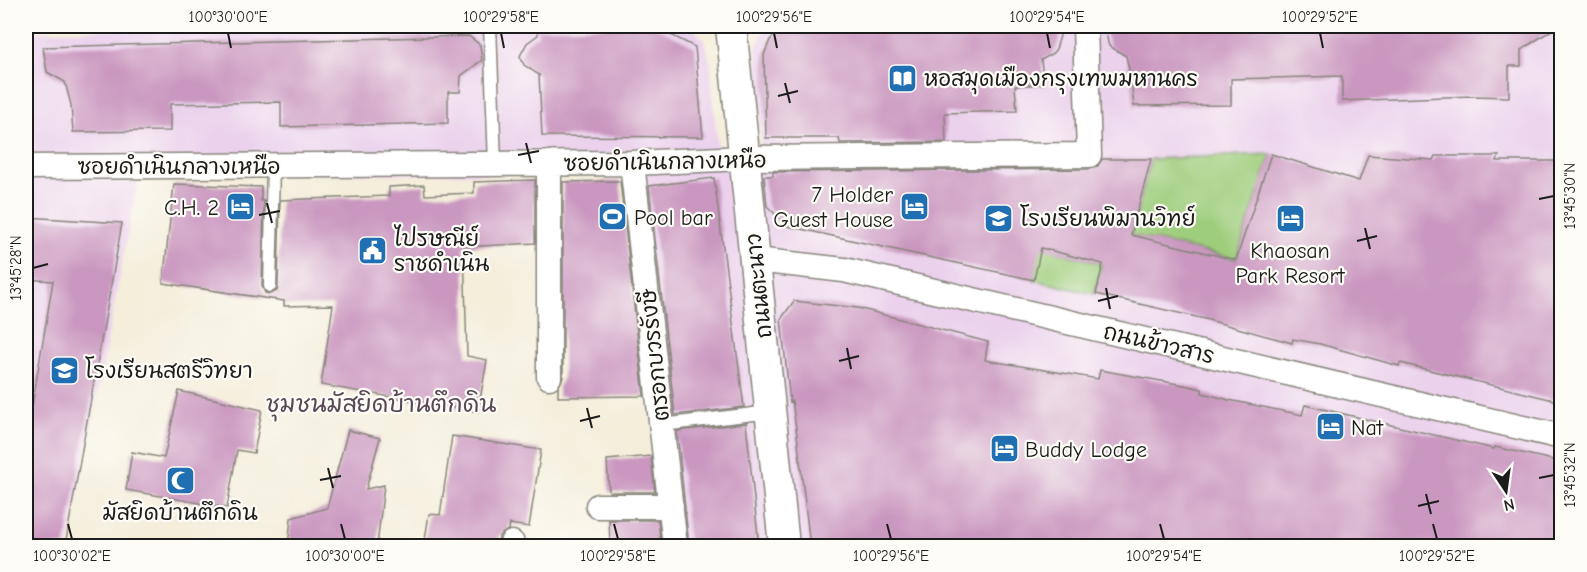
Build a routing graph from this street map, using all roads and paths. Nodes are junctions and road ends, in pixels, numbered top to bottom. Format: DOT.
graph roads {
  1 [pos="490,26"];
  2 [pos="731,26"];
  3 [pos="1085,26"];
  4 [pos="744,158"];
  5 [pos="549,163"];
  6 [pos="632,163"];
  7 [pos="495,164"];
  8 [pos="273,166"];
  9 [pos="26,167"];
  10 [pos="755,260"];
  11 [pos="270,286"];
  12 [pos="549,377"];
  13 [pos="770,412"];
  14 [pos="662,425"];
  15 [pos="1562,437"];
  16 [pos="597,506"];
  17 [pos="671,506"];
  18 [pos="675,546"];
  19 [pos="784,546"];
  1 -- 7 [label="lane"];
  2 -- 4 [label="street, ถนนตะนาว"];
  3 -- 4 [label="street, ซอยดำเนินกลางเหนือ"];
  4 -- 6 [label="street, ซอยดำเนินกลางเหนือ"];
  4 -- 10 [label="street, ถนนตะนาว"];
  5 -- 6 [label="street, ซอยดำเนินกลางเหนือ"];
  5 -- 7 [label="street, ซอยดำเนินกลางเหนือ"];
  5 -- 12 [label="street"];
  6 -- 14 [label="street, ตรอกบวรรังษี"];
  7 -- 8 [label="street, ซอยดำเนินกลางเหนือ"];
  8 -- 9 [label="street, ซอยดำเนินกลางเหนือ"];
  8 -- 11 [label="lane"];
  10 -- 13 [label="street, ถนนตะนาว"];
  10 -- 15 [label="street, ถนนข้าวสาร"];
  13 -- 14 [label="lane"];
  13 -- 19 [label="street, ถนนตะนาว"];
  14 -- 17 [label="street, ตรอกบวรรังษี"];
  16 -- 17 [label="street"];
  17 -- 18 [label="street, ตรอกบวรรังษี"];
}
